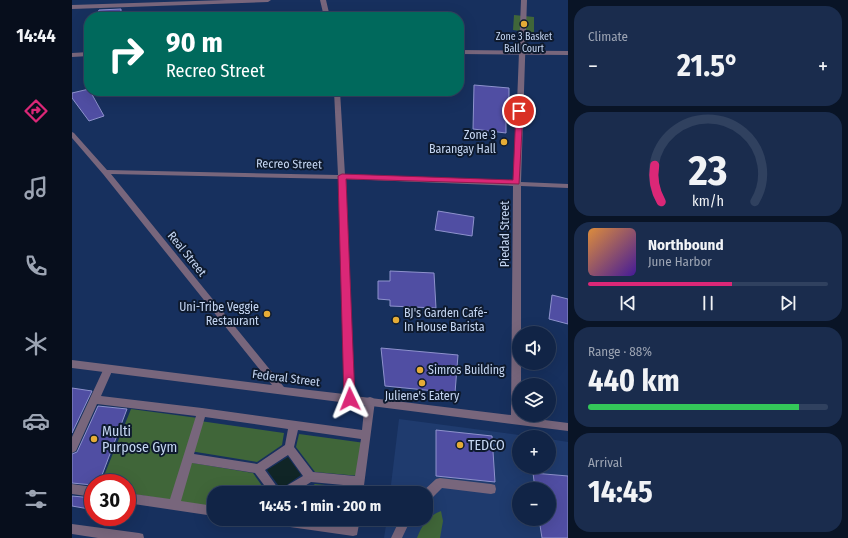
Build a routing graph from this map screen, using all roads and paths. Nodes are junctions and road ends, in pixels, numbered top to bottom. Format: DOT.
graph roads {
  1 [pos="268,0"];
  2 [pos="323,0"];
  3 [pos="524,0"];
  4 [pos="72,7"];
  5 [pos="326,12"];
  6 [pos="464,52"];
  7 [pos="522,53"];
  8 [pos="568,53"];
  9 [pos="84,54"];
  10 [pos="72,55"];
  11 [pos="337,96"];
  12 [pos="72,134"];
  13 [pos="105,172"];
  14 [pos="342,176"];
  15 [pos="517,183"];
  16 [pos="568,186"];
  17 [pos="72,364"];
  18 [pos="108,368"];
  19 [pos="516,378"];
  20 [pos="281,390"];
  21 [pos="94,399"];
  22 [pos="350,399"];
  23 [pos="370,402"];
  24 [pos="202,412"];
  25 [pos="512,420"];
  26 [pos="531,422"];
  27 [pos="294,425"];
  28 [pos="568,427"];
  29 [pos="366,435"];
  30 [pos="72,448"];
  31 [pos="289,448"];
  32 [pos="189,458"];
  33 [pos="258,469"];
  34 [pos="310,477"];
  35 [pos="271,486"];
  36 [pos="296,486"];
  37 [pos="350,486"];
  38 [pos="359,486"];
  39 [pos="72,489"];
  40 [pos="491,489"];
  41 [pos="433,490"];
  42 [pos="84,491"];
  43 [pos="136,499"];
  44 [pos="174,505"];
  45 [pos="207,510"];
  46 [pos="319,526"];
  47 [pos="354,526"];
  48 [pos="402,526"];
  49 [pos="72,529"];
  50 [pos="139,538"];
  51 [pos="396,538"];
  1 -- 4 [label="street"];
  2 -- 5 [label="street"];
  3 -- 7 [label="street, Piedad Street"];
  6 -- 7 [label="street"];
  7 -- 8 [label="street"];
  7 -- 15 [label="street, Piedad Street"];
  9 -- 10 [label="street"];
  11 -- 14 [label="street"];
  12 -- 13 [label="street, Real Street"];
  13 -- 14 [label="street, Recreo Street"];
  13 -- 20 [label="street, Real Street"];
  14 -- 15 [label="street, Recreo Street"];
  14 -- 22 [label="street"];
  15 -- 16 [label="street, Recreo Street"];
  15 -- 19 [label="street, Piedad Street"];
  17 -- 18 [label="street, Federal Street"];
  18 -- 20 [label="street, Federal Street"];
  18 -- 21 [label="street"];
  20 -- 22 [label="street, Federal Street"];
  21 -- 24 [label="street"];
  21 -- 30 [label="street"];
  22 -- 23 [label="street, Federal Street"];
  23 -- 25 [label="street, Federal Street"];
  23 -- 29 [label="street"];
  24 -- 27 [label="street"];
  24 -- 32 [label="street"];
  26 -- 28 [label="street, Federal Street"];
  27 -- 29 [label="street"];
  27 -- 31 [label="street"];
  29 -- 38 [label="street"];
  31 -- 33 [label="street"];
  31 -- 34 [label="street"];
  32 -- 33 [label="street"];
  32 -- 44 [label="street"];
  33 -- 35 [label="street"];
  34 -- 36 [label="street"];
  34 -- 37 [label="street"];
  39 -- 42 [label="street"];
  40 -- 41 [label="street"];
  43 -- 44 [label="street"];
  44 -- 45 [label="street"];
  46 -- 47 [label="street"];
  48 -- 51 [label="street"];
  49 -- 50 [label="street"];
}
